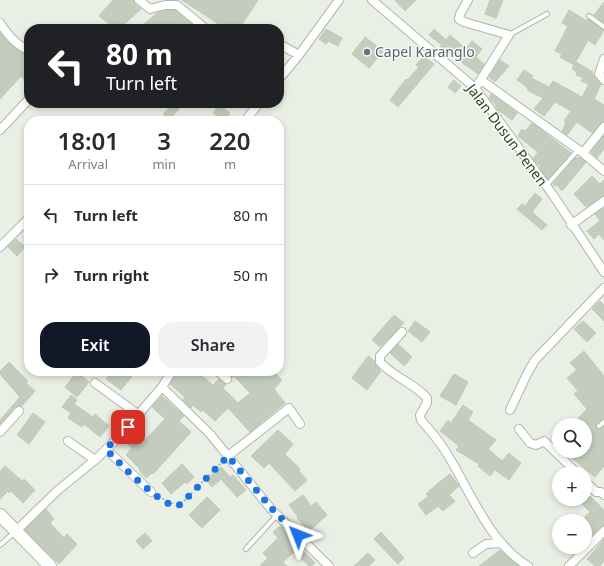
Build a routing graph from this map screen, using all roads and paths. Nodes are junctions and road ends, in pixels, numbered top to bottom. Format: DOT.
graph roads {
  1 [pos="139,0"];
  2 [pos="339,0"];
  3 [pos="372,0"];
  4 [pos="468,0"];
  5 [pos="179,2"];
  6 [pos="547,14"];
  7 [pos="589,16"];
  8 [pos="0,23"];
  9 [pos="201,24"];
  10 [pos="604,27"];
  11 [pos="508,38"];
  12 [pos="24,47"];
  13 [pos="284,47"];
  14 [pos="299,55"];
  15 [pos="604,59"];
  16 [pos="284,73"];
  17 [pos="481,80"];
  18 [pos="604,80"];
  19 [pos="476,88"];
  20 [pos="24,104"];
  21 [pos="255,108"];
  22 [pos="249,116"];
  23 [pos="604,127"];
  24 [pos="0,130"];
  25 [pos="581,151"];
  26 [pos="604,171"];
  27 [pos="546,186"];
  28 [pos="604,201"];
  29 [pos="24,223"];
  30 [pos="571,225"];
  31 [pos="0,247"];
  32 [pos="604,272"];
  33 [pos="604,288"];
  34 [pos="402,332"];
  35 [pos="169,376"];
  36 [pos="224,376"];
  37 [pos="227,379"];
  38 [pos="95,382"];
  39 [pos="162,387"];
  40 [pos="510,410"];
  41 [pos="19,411"];
  42 [pos="139,415"];
  43 [pos="604,422"];
  44 [pos="300,424"];
  45 [pos="599,426"];
  46 [pos="518,429"];
  47 [pos="0,432"];
  48 [pos="68,441"];
  49 [pos="106,449"];
  50 [pos="228,456"];
  51 [pos="95,460"];
  52 [pos="569,466"];
  53 [pos="592,488"];
  54 [pos="151,492"];
  55 [pos="604,495"];
  56 [pos="0,515"];
  57 [pos="278,515"];
  58 [pos="604,531"];
  59 [pos="15,532"];
  60 [pos="501,543"];
  61 [pos="0,544"];
  62 [pos="246,549"];
  63 [pos="473,553"];
  64 [pos="50,566"];
  65 [pos="329,566"];
  66 [pos="528,566"];
  67 [pos="569,566"];
  1 -- 5 [label="street"];
  2 -- 14 [label="street"];
  3 -- 19 [label="street, Jalan Dusun Penen"];
  4 -- 11 [label="street"];
  5 -- 9 [label="street"];
  6 -- 11 [label="lane"];
  7 -- 10 [label="lane"];
  8 -- 12 [label="street"];
  11 -- 17 [label="street"];
  13 -- 14 [label="street"];
  14 -- 16 [label="street"];
  15 -- 18 [label="street"];
  17 -- 19 [label="street"];
  17 -- 25 [label="street"];
  19 -- 27 [label="street, Jalan Dusun Penen"];
  20 -- 24 [label="street"];
  21 -- 22 [label="street"];
  23 -- 25 [label="street"];
  25 -- 26 [label="street"];
  25 -- 27 [label="lane"];
  27 -- 30 [label="street, Jalan Dusun Penen"];
  28 -- 30 [label="street"];
  29 -- 31 [label="street"];
  30 -- 32 [label="street, Jalan Dusun Penen"];
  33 -- 40 [label="street"];
  34 -- 60 [label="street"];
  35 -- 39 [label="street"];
  36 -- 37 [label="street"];
  38 -- 42 [label="street"];
  39 -- 42 [label="street"];
  39 -- 50 [label="street"];
  41 -- 47 [label="street"];
  42 -- 49 [label="street"];
  43 -- 45 [label="lane"];
  44 -- 50 [label="street"];
  46 -- 52 [label="street"];
  48 -- 51 [label="street"];
  49 -- 51 [label="street"];
  49 -- 54 [label="street"];
  50 -- 54 [label="path"];
  50 -- 57 [label="street"];
  51 -- 59 [label="street"];
  53 -- 55 [label="street"];
  56 -- 59 [label="street"];
  57 -- 62 [label="lane"];
  57 -- 65 [label="street"];
  58 -- 67 [label="street"];
  59 -- 61 [label="lane"];
  59 -- 64 [label="street"];
  60 -- 63 [label="street"];
  60 -- 66 [label="street"];
}
